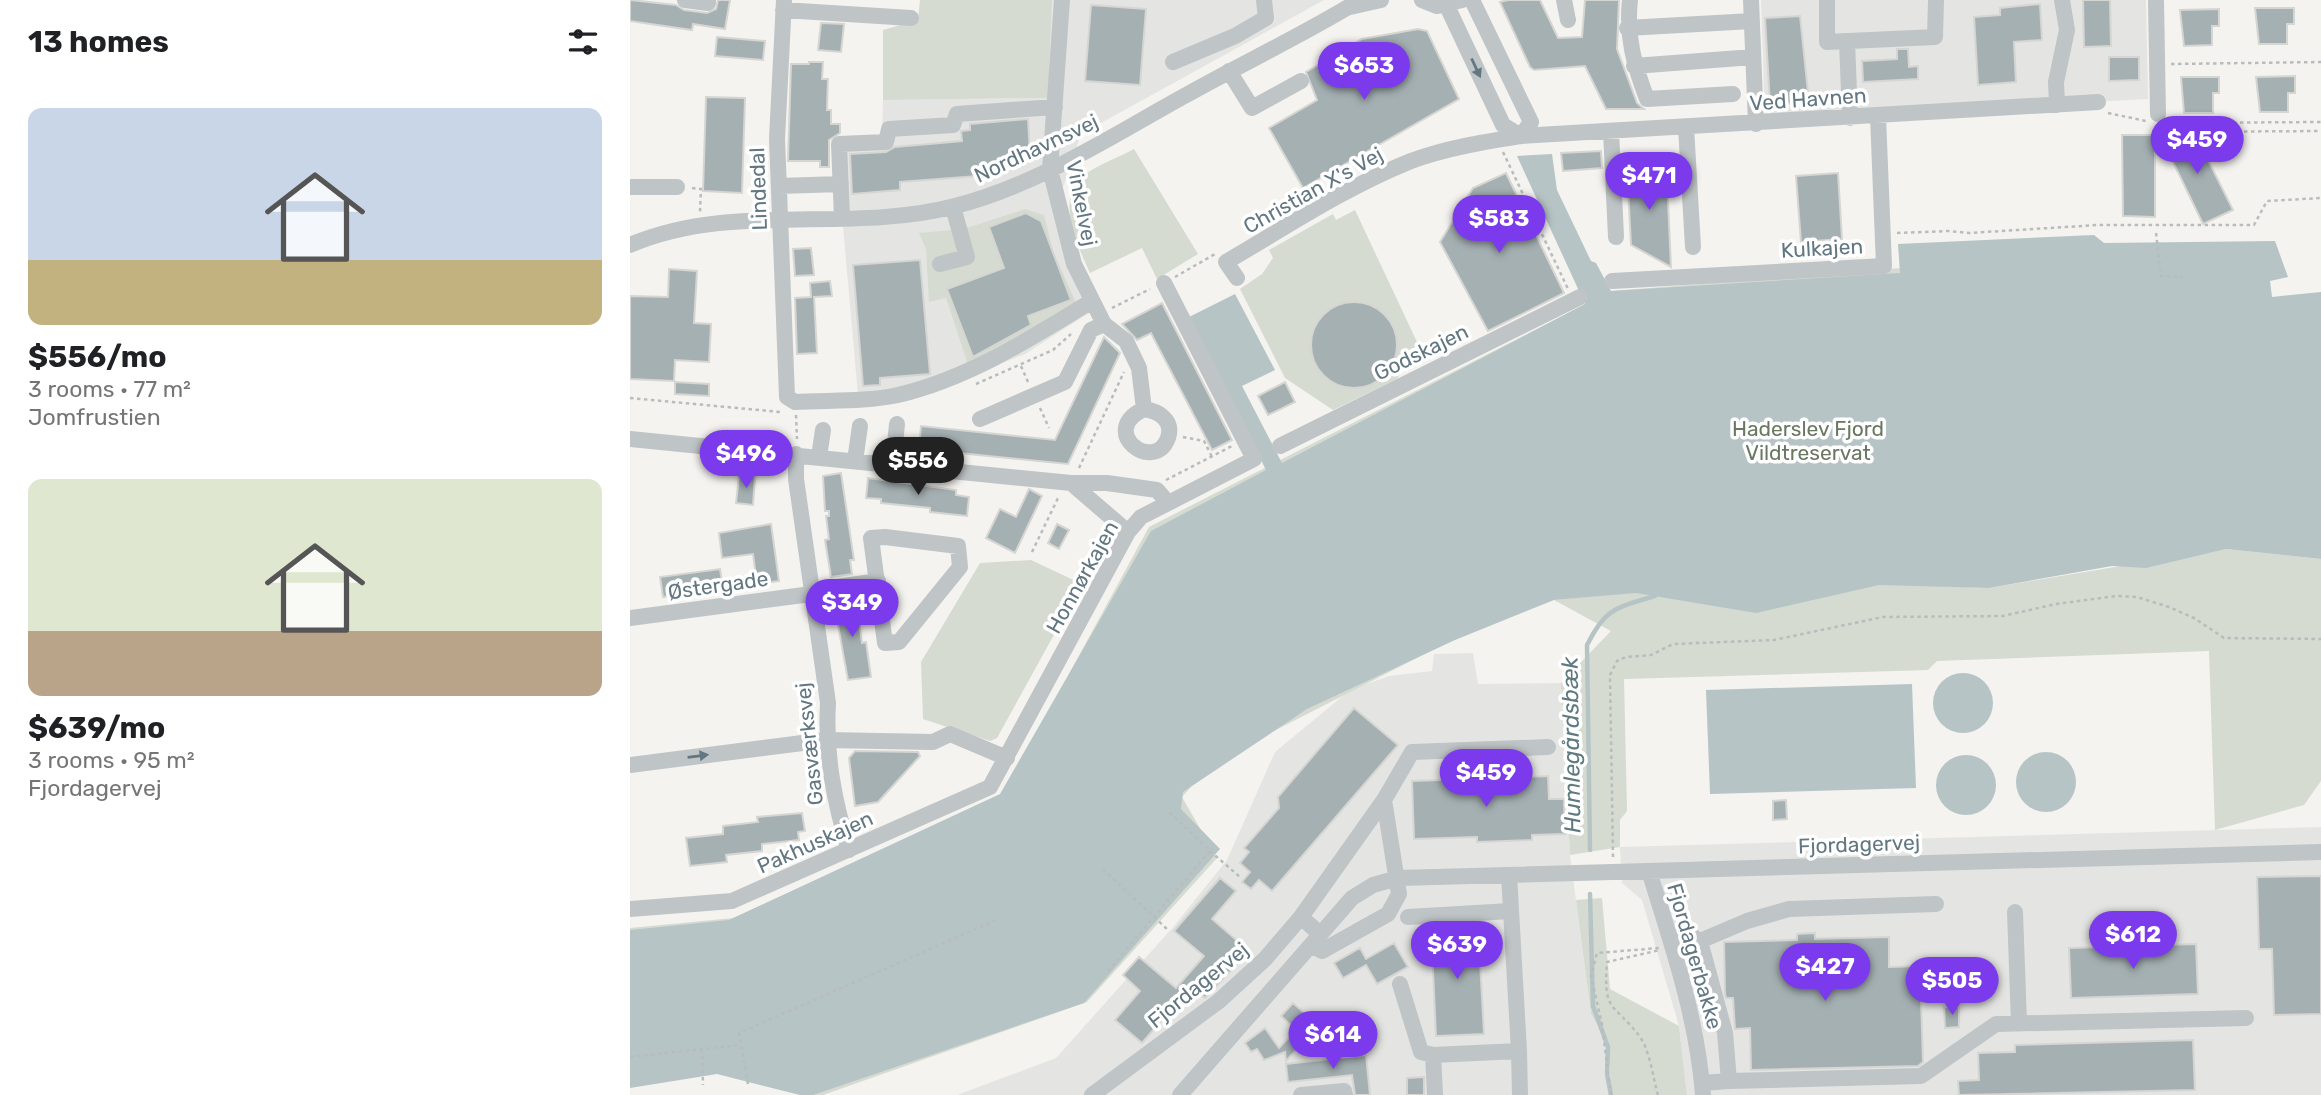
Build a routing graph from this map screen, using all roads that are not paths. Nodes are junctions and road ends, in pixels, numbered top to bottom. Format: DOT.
graph roads {
  1 [pos="685,0"];
  2 [pos="708,0"];
  3 [pos="1062,0"];
  4 [pos="1264,0"];
  5 [pos="1381,0"];
  6 [pos="1422,0"];
  7 [pos="1472,0"];
  8 [pos="1564,0"];
  9 [pos="1630,0"];
  10 [pos="1751,0"];
  11 [pos="1827,0"];
  12 [pos="1936,0"];
  13 [pos="2062,0"];
  14 [pos="2156,0"];
  15 [pos="1454,3"];
  16 [pos="1354,4"];
  17 [pos="784,5"];
  18 [pos="911,18"];
  19 [pos="1568,20"];
  20 [pos="1752,21"];
  21 [pos="1627,28"];
  22 [pos="1847,41"];
  23 [pos="1753,57"];
  24 [pos="1172,62"];
  25 [pos="1634,65"];
  26 [pos="1229,71"];
  27 [pos="1301,81"];
  28 [pos="1733,94"];
  29 [pos="2098,103"];
  30 [pos="2057,105"];
  31 [pos="1055,107"];
  32 [pos="1878,116"];
  33 [pos="1850,118"];
  34 [pos="2162,120"];
  35 [pos="1756,124"];
  36 [pos="1686,127"];
  37 [pos="1611,131"];
  38 [pos="1521,136"];
  39 [pos="1050,169"];
  40 [pos="841,184"];
  41 [pos="779,186"];
  42 [pos="630,187"];
  43 [pos="677,187"];
  44 [pos="953,207"];
  45 [pos="842,218"];
  46 [pos="780,219"];
  47 [pos="1616,237"];
  48 [pos="630,245"];
  49 [pos="1693,247"];
  50 [pos="940,264"];
  51 [pos="1237,278"];
  52 [pos="1612,281"];
  53 [pos="1164,283"];
  54 [pos="1577,298"];
  55 [pos="1098,313"];
  56 [pos="1144,409"];
  57 [pos="980,419"];
  58 [pos="897,424"];
  59 [pos="860,426"];
  60 [pos="823,430"];
  61 [pos="630,439"];
  62 [pos="1280,446"];
  63 [pos="796,454"];
  64 [pos="819,457"];
  65 [pos="855,461"];
  66 [pos="893,464"];
  67 [pos="1068,482"];
  68 [pos="1168,503"];
  69 [pos="1128,532"];
  70 [pos="878,581"];
  71 [pos="810,592"];
  72 [pos="630,618"];
  73 [pos="826,740"];
  74 [pos="1548,747"];
  75 [pos="630,765"];
  76 [pos="1004,765"];
  77 [pos="1384,800"];
  78 [pos="849,850"];
  79 [pos="2321,852"];
  80 [pos="1649,871"];
  81 [pos="1509,875"];
  82 [pos="1398,878"];
  83 [pos="1936,904"];
  84 [pos="630,909"];
  85 [pos="1510,911"];
  86 [pos="2015,912"];
  87 [pos="1301,917"];
  88 [pos="1408,917"];
  89 [pos="1315,940"];
  90 [pos="1671,941"];
  91 [pos="1700,941"];
  92 [pos="1400,984"];
  93 [pos="2246,1018"];
  94 [pos="2020,1023"];
  95 [pos="1519,1051"];
  96 [pos="1433,1055"];
  97 [pos="1729,1081"];
  98 [pos="1702,1089"];
  99 [pos="1092,1095"];
  100 [pos="1180,1095"];
  101 [pos="1301,1095"];
  102 [pos="1345,1095"];
  103 [pos="1435,1095"];
  104 [pos="1521,1095"];
  1 -- 2 [label="street"];
  3 -- 31 [label="street, Vinkelvej"];
  4 -- 24 [label="street"];
  5 -- 16 [label="street, Nordhavnsvej"];
  6 -- 15 [label="street"];
  7 -- 38 [label="street"];
  8 -- 19 [label="street"];
  9 -- 21 [label="street"];
  10 -- 20 [label="street"];
  11 -- 22 [label="street"];
  12 -- 22 [label="street"];
  13 -- 30 [label="street"];
  14 -- 34 [label="street"];
  15 -- 38 [label="street, one-way"];
  16 -- 26 [label="street, Nordhavnsvej"];
  17 -- 18 [label="street, Lindedal"];
  17 -- 41 [label="street, Lindedal"];
  20 -- 21 [label="street"];
  20 -- 23 [label="street"];
  21 -- 25 [label="street"];
  22 -- 33 [label="street"];
  23 -- 25 [label="street"];
  23 -- 35 [label="street"];
  25 -- 28 [label="street"];
  26 -- 27 [label="street"];
  26 -- 39 [label="street, Nordhavnsvej"];
  29 -- 30 [label="street, Ved Havnen"];
  30 -- 32 [label="street, Ved Havnen"];
  31 -- 39 [label="street, Vinkelvej"];
  31 -- 40 [label="street"];
  32 -- 33 [label="street, Ved Havnen"];
  32 -- 52 [label="street, Kulkajen"];
  33 -- 35 [label="street, Ved Havnen"];
  35 -- 36 [label="street, Ved Havnen"];
  36 -- 37 [label="street, Ved Havnen"];
  36 -- 49 [label="street"];
  37 -- 38 [label="street, Ved Havnen"];
  37 -- 47 [label="street"];
  38 -- 51 [label="street, Christian X's Vej"];
  39 -- 44 [label="street, Nordhavnsvej"];
  39 -- 55 [label="street, Vinkelvej"];
  40 -- 41 [label="street"];
  40 -- 45 [label="street"];
  41 -- 46 [label="street, Lindedal"];
  42 -- 43 [label="street"];
  44 -- 45 [label="street, Nordhavnsvej"];
  44 -- 50 [label="street"];
  45 -- 46 [label="street, Nordhavnsvej"];
  46 -- 48 [label="street, Nordhavnsvej"];
  46 -- 55 [label="street, Lindedal"];
  53 -- 68 [label="street, Honnørkajen"];
  54 -- 62 [label="street, Godskajen"];
  55 -- 56 [label="street, Vinkelvej"];
  55 -- 57 [label="street"];
  58 -- 66 [label="street"];
  59 -- 65 [label="street"];
  60 -- 64 [label="street"];
  61 -- 63 [label="street"];
  63 -- 64 [label="street"];
  63 -- 71 [label="street, Gasværksvej"];
  64 -- 65 [label="street"];
  65 -- 66 [label="street"];
  66 -- 67 [label="street"];
  67 -- 68 [label="street"];
  67 -- 69 [label="street"];
  68 -- 69 [label="street, Honnørkajen"];
  69 -- 76 [label="street, Honnørkajen"];
  70 -- 70 [label="street"];
  70 -- 71 [label="street"];
  71 -- 72 [label="street, Østergade"];
  71 -- 73 [label="street, Gasværksvej"];
  75 -- 73 [label="street, one-way"];
  73 -- 76 [label="street"];
  73 -- 78 [label="street, Gasværksvej"];
  74 -- 77 [label="street, Fjordagervej"];
  76 -- 78 [label="street, Pakhuskajen"];
  77 -- 82 [label="street"];
  77 -- 87 [label="street, Fjordagervej"];
  78 -- 84 [label="street, Pakhuskajen"];
  79 -- 80 [label="street, Fjordagervej"];
  80 -- 81 [label="street, Fjordagervej"];
  80 -- 90 [label="street, Fjordagerbakke"];
  81 -- 82 [label="street, Fjordagervej"];
  81 -- 85 [label="street"];
  82 -- 89 [label="street, Fjordagervej"];
  82 -- 89 [label="street"];
  83 -- 91 [label="street"];
  85 -- 88 [label="street"];
  85 -- 95 [label="street"];
  86 -- 94 [label="street"];
  87 -- 89 [label="street"];
  87 -- 99 [label="street, Fjordagervej"];
  89 -- 100 [label="street, Fjordagervej"];
  90 -- 91 [label="street"];
  90 -- 98 [label="street, Fjordagerbakke"];
  91 -- 97 [label="street"];
  92 -- 96 [label="street"];
  93 -- 94 [label="street"];
  94 -- 97 [label="street"];
  95 -- 96 [label="street"];
  95 -- 104 [label="street"];
  96 -- 103 [label="street"];
  97 -- 98 [label="street"];
  101 -- 102 [label="street"];
}
